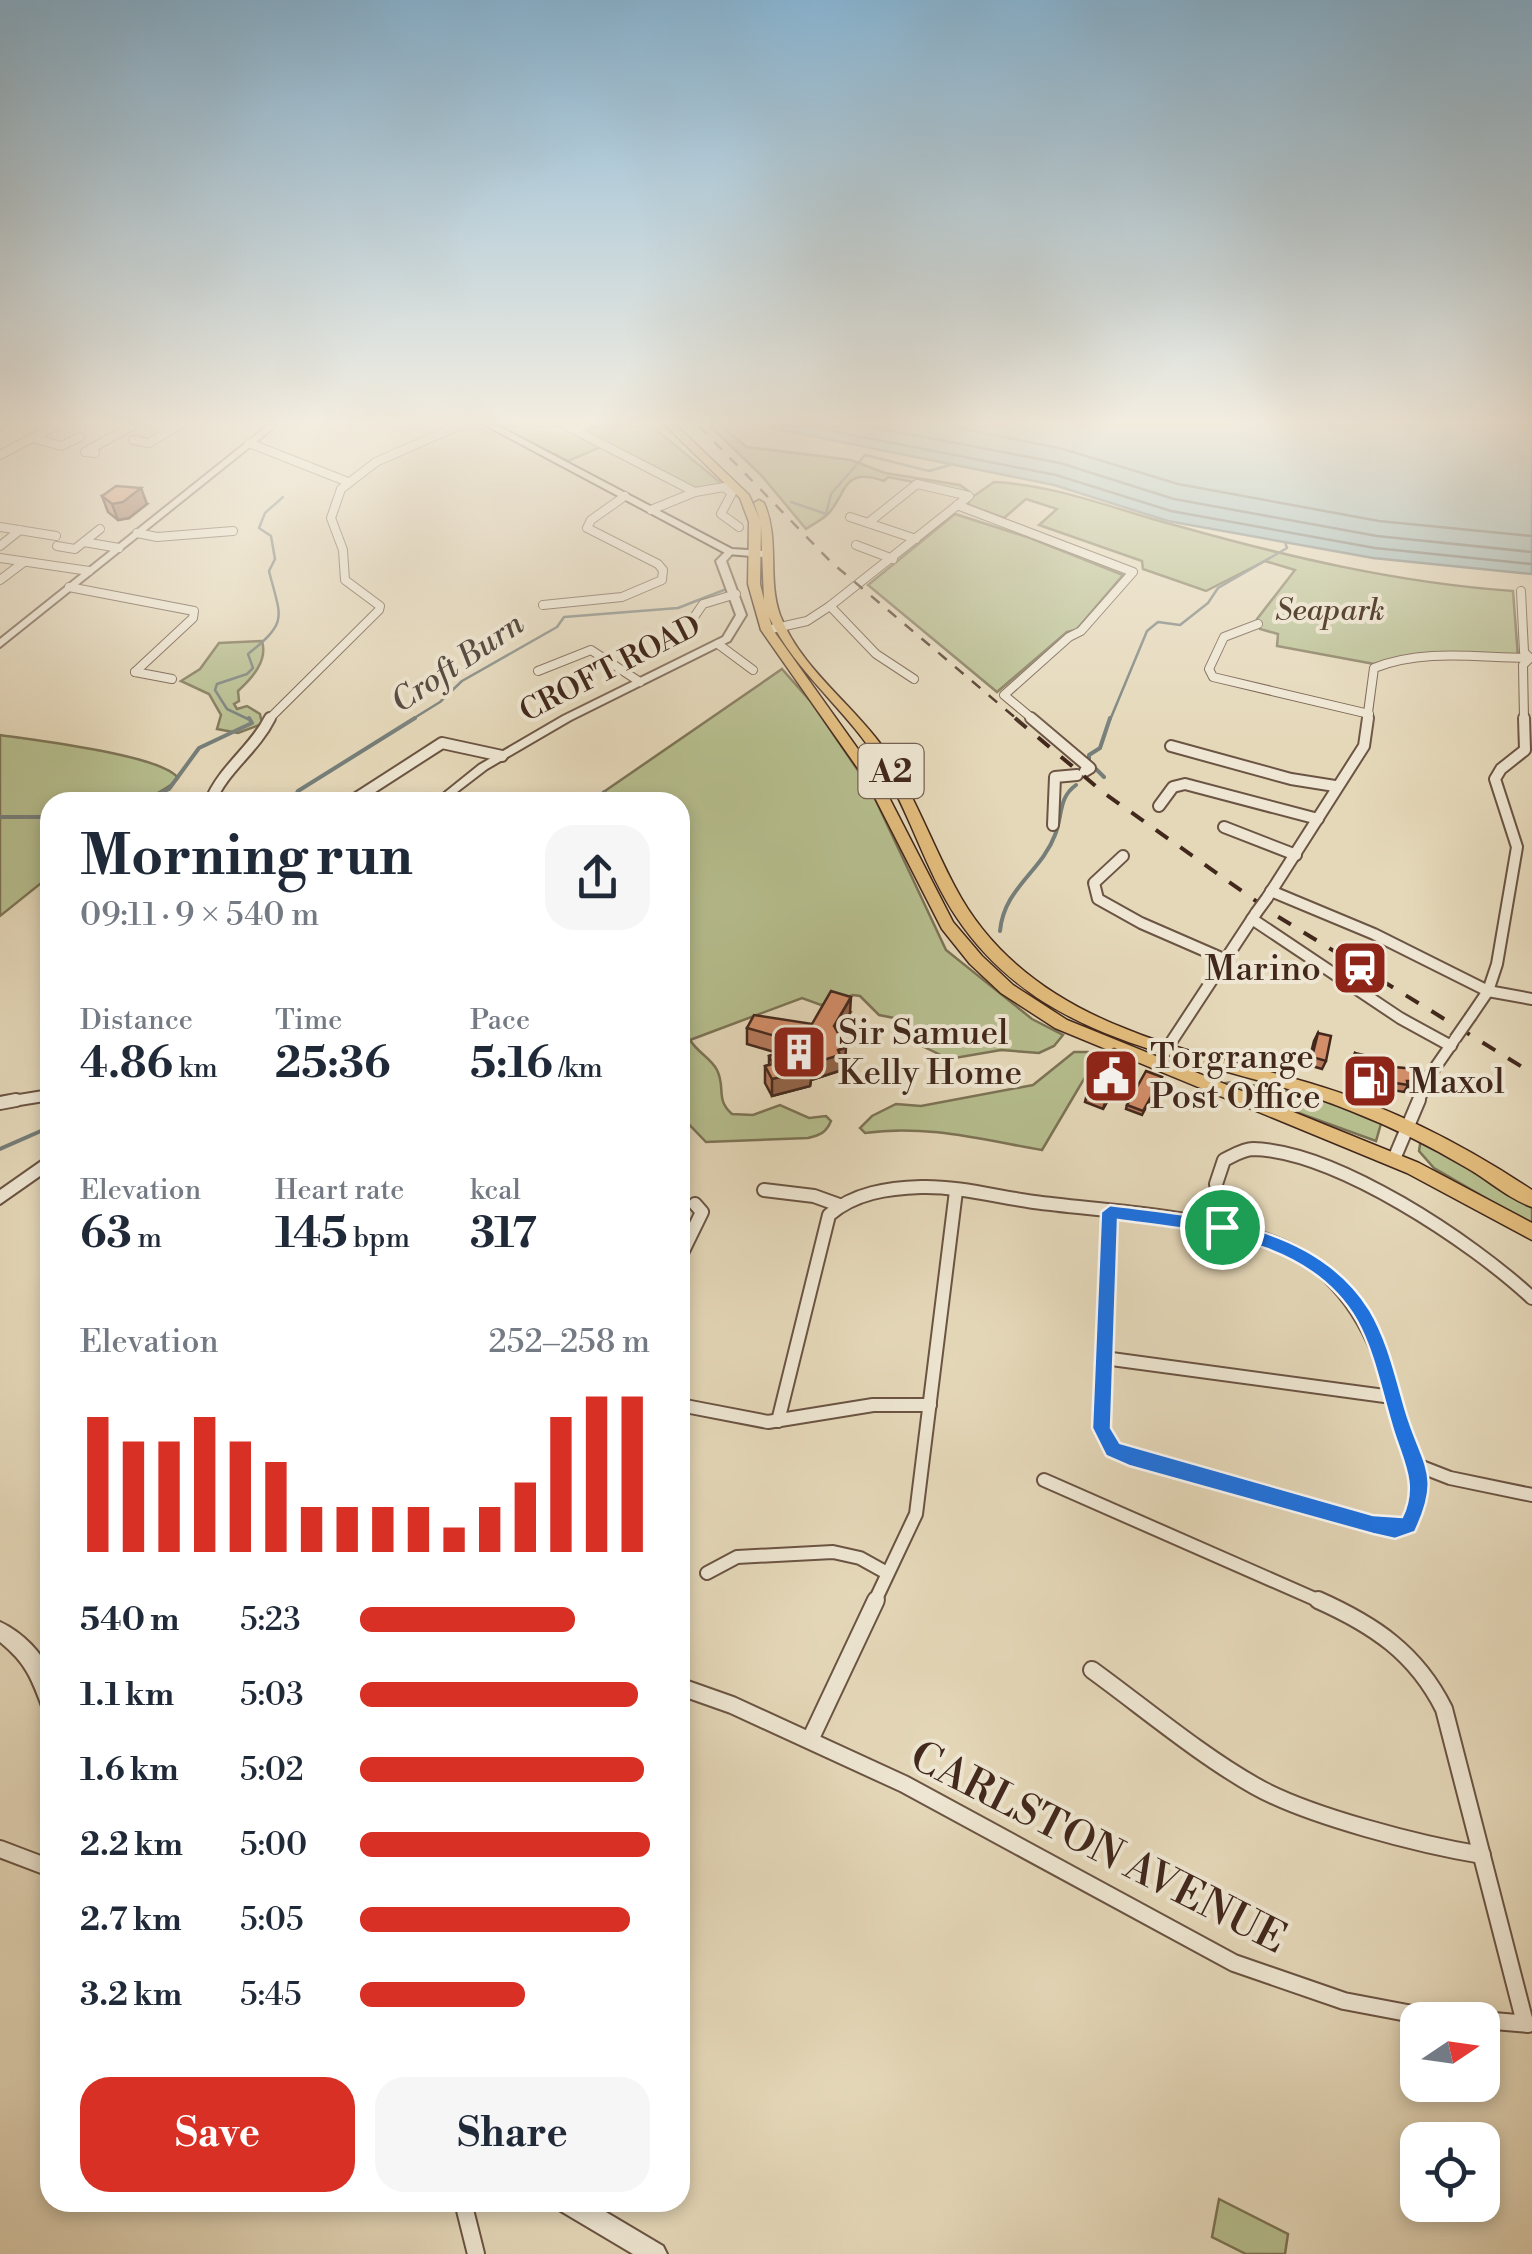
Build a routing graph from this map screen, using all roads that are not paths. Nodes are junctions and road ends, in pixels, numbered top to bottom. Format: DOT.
graph roads {
  1 [pos="24,531"];
  2 [pos="96,531"];
  3 [pos="335,531"];
  4 [pos="588,531"];
  5 [pos="691,531"];
  6 [pos="757,531"];
  7 [pos="770,531"];
  8 [pos="891,531"];
  9 [pos="926,531"];
  10 [pos="1027,531"];
  11 [pos="234,532"];
  12 [pos="137,533"];
  13 [pos="916,540"];
  14 [pos="84,542"];
  15 [pos="856,545"];
  16 [pos="119,548"];
  17 [pos="730,552"];
  18 [pos="762,554"];
  19 [pos="0,558"];
  20 [pos="893,558"];
  21 [pos="24,562"];
  22 [pos="90,571"];
  23 [pos="0,580"];
  24 [pos="69,587"];
  25 [pos="1521,591"];
  26 [pos="736,594"];
  27 [pos="542,605"];
  28 [pos="830,606"];
  29 [pos="691,622"];
  30 [pos="1258,624"];
  31 [pos="774,628"];
  32 [pos="0,644"];
  33 [pos="718,644"];
  34 [pos="1531,658"];
  35 [pos="753,670"];
  36 [pos="538,672"];
  37 [pos="907,678"];
  38 [pos="172,679"];
  39 [pos="640,682"];
  40 [pos="1528,706"];
  41 [pos="1369,714"];
  42 [pos="1171,746"];
  43 [pos="502,756"];
  44 [pos="1335,786"];
  45 [pos="214,792"];
  46 [pos="366,792"];
  47 [pos="452,792"];
  48 [pos="1170,810"];
  49 [pos="1318,819"];
  50 [pos="1053,825"];
  51 [pos="1224,827"];
  52 [pos="1517,847"];
  53 [pos="1532,849"];
  54 [pos="1296,855"];
  55 [pos="1123,856"];
  56 [pos="1269,895"];
  57 [pos="1254,916"];
  58 [pos="985,957"];
  59 [pos="1226,960"];
  60 [pos="1488,991"];
  61 [pos="1532,1000"];
  62 [pos="1453,1042"];
  63 [pos="1166,1050"];
  64 [pos="40,1097"];
  65 [pos="0,1103"];
  66 [pos="1398,1123"];
  67 [pos="1389,1157"];
  68 [pos="40,1168"];
  69 [pos="764,1190"];
  70 [pos="956,1191"];
  71 [pos="0,1198"];
  72 [pos="1532,1200"];
  73 [pos="695,1204"];
  74 [pos="838,1205"];
  75 [pos="1110,1212"];
  76 [pos="1222,1227"];
  77 [pos="1532,1232"];
  78 [pos="690,1236"];
  79 [pos="1532,1298"];
  80 [pos="1104,1358"];
  81 [pos="1392,1397"];
  82 [pos="930,1405"];
  83 [pos="690,1407"];
  84 [pos="778,1422"];
  85 [pos="1420,1467"];
  86 [pos="1044,1480"];
  87 [pos="1532,1495"];
  88 [pos="707,1573"];
  89 [pos="887,1573"];
  90 [pos="0,1630"];
  91 [pos="1092,1670"];
  92 [pos="40,1674"];
  93 [pos="690,1689"];
  94 [pos="810,1740"];
  95 [pos="0,1849"];
  96 [pos="1482,1855"];
  97 [pos="40,1864"];
  98 [pos="1400,2012"];
  99 [pos="1500,2022"];
  100 [pos="1528,2024"];
  101 [pos="465,2212"];
  102 [pos="585,2212"];
  103 [pos="476,2254"];
  104 [pos="655,2254"];
  1 -- 14 [label="street"];
  2 -- 14 [label="street"];
  3 -- 45 [label="street"];
  4 -- 27 [label="street"];
  5 -- 17 [label="main road"];
  6 -- 18 [label="highway, A2"];
  7 -- 18 [label="highway, A2"];
  8 -- 13 [label="street"];
  9 -- 13 [label="street"];
  10 -- 50 [label="street"];
  11 -- 12 [label="street"];
  12 -- 16 [label="street"];
  13 -- 20 [label="street"];
  14 -- 16 [label="street"];
  15 -- 20 [label="street"];
  16 -- 22 [label="street"];
  17 -- 18 [label="main road"];
  17 -- 26 [label="street, CROFT ROAD"];
  18 -- 31 [label="highway, A2"];
  19 -- 21 [label="street"];
  20 -- 28 [label="street"];
  21 -- 22 [label="street"];
  21 -- 23 [label="street"];
  22 -- 24 [label="street"];
  24 -- 32 [label="street"];
  24 -- 38 [label="street"];
  25 -- 34 [label="street"];
  26 -- 29 [label="street"];
  26 -- 33 [label="street, CROFT ROAD"];
  28 -- 31 [label="street"];
  28 -- 37 [label="street"];
  30 -- 41 [label="street"];
  31 -- 58 [label="highway, A2"];
  33 -- 35 [label="street"];
  33 -- 39 [label="street, CROFT ROAD"];
  34 -- 40 [label="street"];
  34 -- 41 [label="street"];
  36 -- 39 [label="street"];
  39 -- 43 [label="street, CROFT ROAD"];
  40 -- 52 [label="street"];
  41 -- 44 [label="street"];
  42 -- 44 [label="street"];
  43 -- 46 [label="street"];
  43 -- 47 [label="street, CROFT ROAD"];
  44 -- 49 [label="street"];
  48 -- 49 [label="street"];
  49 -- 54 [label="street"];
  51 -- 54 [label="street"];
  52 -- 53 [label="street"];
  52 -- 60 [label="street"];
  54 -- 56 [label="street"];
  55 -- 59 [label="street"];
  56 -- 57 [label="street, bridge"];
  56 -- 60 [label="street"];
  57 -- 59 [label="street"];
  57 -- 62 [label="street"];
  58 -- 63 [label="highway, A2"];
  58 -- 67 [label="highway, A2"];
  59 -- 63 [label="street"];
  60 -- 61 [label="street"];
  60 -- 62 [label="street, bridge"];
  62 -- 66 [label="street"];
  63 -- 66 [label="highway, A2"];
  64 -- 65 [label="street"];
  66 -- 67 [label="highway"];
  66 -- 72 [label="highway, A2"];
  67 -- 77 [label="highway, A2"];
  68 -- 71 [label="street"];
  69 -- 74 [label="street"];
  70 -- 74 [label="street"];
  70 -- 75 [label="street"];
  70 -- 82 [label="street"];
  73 -- 78 [label="street"];
  74 -- 84 [label="street"];
  75 -- 76 [label="street"];
  75 -- 80 [label="street"];
  76 -- 79 [label="street"];
  76 -- 81 [label="street"];
  80 -- 81 [label="street"];
  80 -- 85 [label="street"];
  81 -- 85 [label="street"];
  82 -- 84 [label="street"];
  82 -- 89 [label="street"];
  83 -- 84 [label="street"];
  85 -- 87 [label="street"];
  86 -- 96 [label="street"];
  88 -- 89 [label="street"];
  89 -- 94 [label="street"];
  90 -- 92 [label="street"];
  91 -- 96 [label="street"];
  93 -- 94 [label="street, CARLSTON AVENUE"];
  94 -- 98 [label="street, CARLSTON AVENUE"];
  95 -- 97 [label="street"];
  96 -- 100 [label="street"];
  99 -- 100 [label="street, CARLSTON AVENUE"];
  101 -- 103 [label="street"];
  102 -- 104 [label="street"];
}
